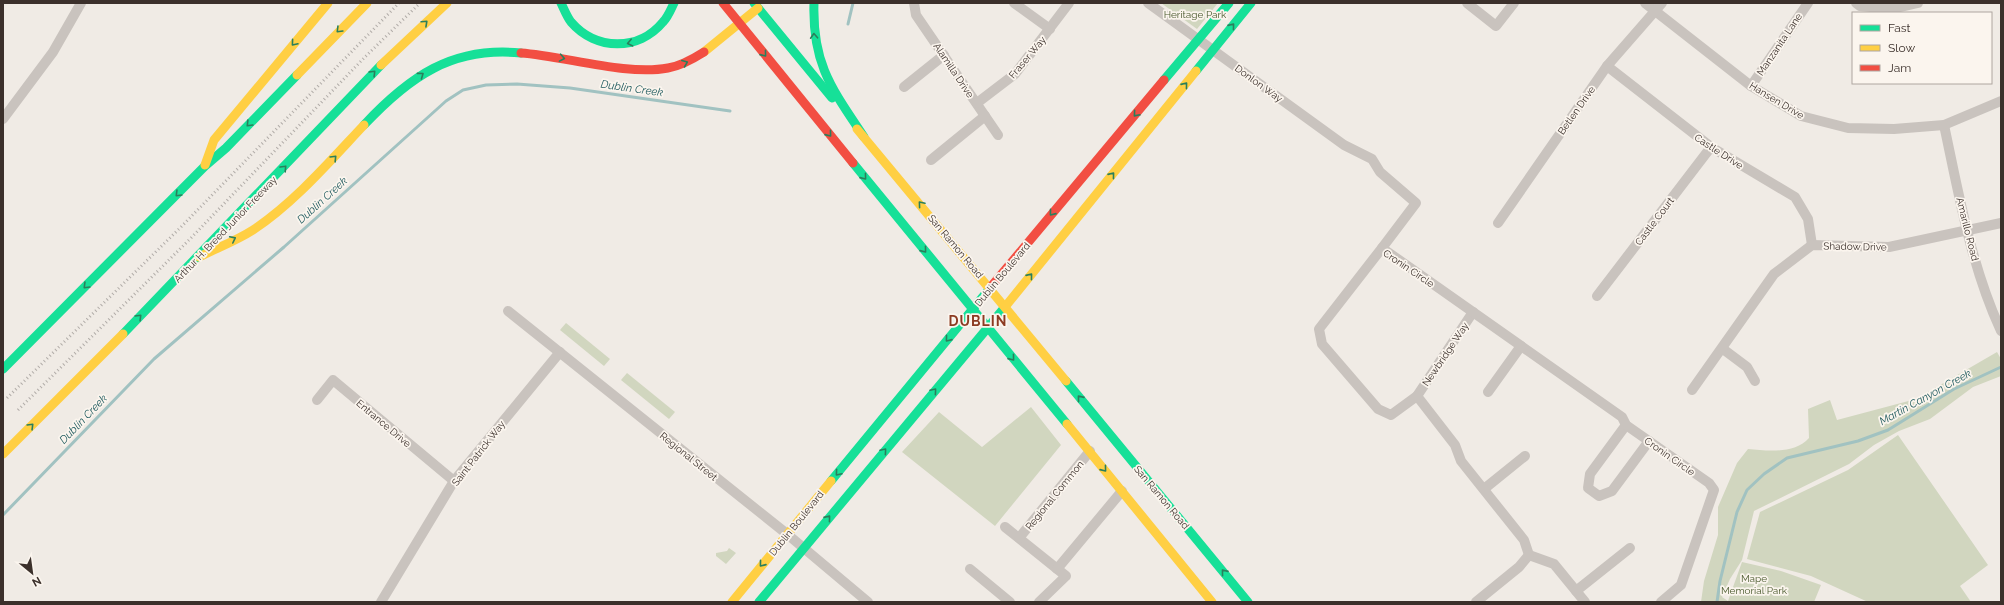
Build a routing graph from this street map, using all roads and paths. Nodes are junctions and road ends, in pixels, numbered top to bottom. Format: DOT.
graph roads {
  1 [pos="81,3"];
  2 [pos="328,3"];
  3 [pos="367,3"];
  4 [pos="447,3"];
  5 [pos="561,3"];
  6 [pos="674,3"];
  7 [pos="723,3"];
  8 [pos="814,3"];
  9 [pos="914,3"];
  10 [pos="1014,3"];
  11 [pos="1069,3"];
  12 [pos="1148,3"];
  13 [pos="1229,3"];
  14 [pos="1251,3"];
  15 [pos="1467,3"];
  16 [pos="1514,3"];
  17 [pos="1645,3"];
  18 [pos="1662,3"];
  19 [pos="1808,3"];
  20 [pos="1856,3"];
  21 [pos="1918,3"];
  22 [pos="756,5"];
  23 [pos="1655,11"];
  24 [pos="740,24"];
  25 [pos="1050,29"];
  26 [pos="1199,40"];
  27 [pos="1213,50"];
  28 [pos="944,55"];
  29 [pos="1607,66"];
  30 [pos="1751,86"];
  31 [pos="904,87"];
  32 [pos="2001,101"];
  33 [pos="977,103"];
  34 [pos="985,116"];
  35 [pos="3,119"];
  36 [pos="1944,125"];
  37 [pos="998,135"];
  38 [pos="864,137"];
  39 [pos="1710,147"];
  40 [pos="931,160"];
  41 [pos="205,166"];
  42 [pos="1498,223"];
  43 [pos="2001,223"];
  44 [pos="1966,231"];
  45 [pos="1812,245"];
  46 [pos="1382,248"];
  47 [pos="199,256"];
  48 [pos="990,288"];
  49 [pos="1597,296"];
  50 [pos="1005,306"];
  51 [pos="973,309"];
  52 [pos="508,311"];
  53 [pos="1473,312"];
  54 [pos="988,327"];
  55 [pos="2001,331"];
  56 [pos="1521,346"];
  57 [pos="1723,349"];
  58 [pos="560,352"];
  59 [pos="3,370"];
  60 [pos="1755,382"];
  61 [pos="1692,390"];
  62 [pos="1488,392"];
  63 [pos="1417,396"];
  64 [pos="318,400"];
  65 [pos="1626,425"];
  66 [pos="1649,441"];
  67 [pos="1090,451"];
  68 [pos="3,454"];
  69 [pos="1525,456"];
  70 [pos="454,481"];
  71 [pos="1484,490"];
  72 [pos="1122,491"];
  73 [pos="1005,526"];
  74 [pos="787,534"];
  75 [pos="1019,538"];
  76 [pos="804,548"];
  77 [pos="1630,548"];
  78 [pos="1529,555"];
  79 [pos="970,569"];
  80 [pos="1057,569"];
  81 [pos="1576,591"];
  82 [pos="381,602"];
  83 [pos="732,602"];
  84 [pos="760,602"];
  85 [pos="868,602"];
  86 [pos="1010,602"];
  87 [pos="1039,602"];
  88 [pos="1212,602"];
  89 [pos="1248,602"];
  90 [pos="1476,602"];
  91 [pos="1585,602"];
  92 [pos="1661,602"];
  1 -- 35 [label="street"];
  2 -- 41 [label="main road, one-way"];
  3 -- 41 [label="main road, one-way"];
  47 -- 4 [label="main road, Arthur H. Breed Junior Freeway, one-way"];
  6 -- 5 [label="main road, one-way"];
  7 -- 24 [label="main road"];
  38 -- 8 [label="main road, one-way"];
  9 -- 28 [label="street, Alamilla Drive"];
  10 -- 25 [label="street"];
  11 -- 25 [label="street, Fraser Way"];
  12 -- 26 [label="street, Donlon Way"];
  13 -- 26 [label="main road, Dublin Boulevard"];
  27 -- 14 [label="main road, one-way"];
  15 -- 16 [label="street"];
  17 -- 23 [label="street, Hansen Drive"];
  18 -- 23 [label="street, Betlen Drive"];
  19 -- 30 [label="street, Manzanita Lane"];
  20 -- 21 [label="street"];
  22 -- 24 [label="main road"];
  22 -- 38 [label="main road, San Ramon Road"];
  23 -- 29 [label="street, Betlen Drive"];
  23 -- 30 [label="street, Hansen Drive"];
  47 -- 24 [label="main road, one-way"];
  24 -- 51 [label="main road, one-way"];
  25 -- 33 [label="street, Fraser Way"];
  26 -- 27 [label="street, Donlon Way"];
  26 -- 48 [label="main road, Dublin Boulevard, one-way"];
  27 -- 46 [label="street, Donlon Way"];
  50 -- 27 [label="main road, one-way"];
  28 -- 31 [label="street"];
  28 -- 33 [label="street, Alamilla Drive"];
  29 -- 39 [label="street, Castle Drive"];
  29 -- 42 [label="street, Betlen Drive"];
  30 -- 36 [label="street, Hansen Drive"];
  32 -- 36 [label="street, Hansen Drive"];
  33 -- 34 [label="street, Alamilla Drive"];
  34 -- 37 [label="street, Alamilla Drive"];
  34 -- 40 [label="street"];
  36 -- 44 [label="street, Amarillo Road"];
  48 -- 38 [label="main road, San Ramon Road, one-way"];
  39 -- 45 [label="street, Castle Drive"];
  39 -- 49 [label="street, Castle Court"];
  41 -- 59 [label="main road, one-way"];
  43 -- 44 [label="street, Shadow Drive"];
  44 -- 45 [label="street, Shadow Drive"];
  44 -- 55 [label="street, Amarillo Road"];
  45 -- 57 [label="street, Shadow Drive"];
  46 -- 53 [label="street, Cronin Circle"];
  46 -- 63 [label="street, Cronin Circle"];
  68 -- 47 [label="main road, Arthur H. Breed Junior Freeway, one-way"];
  48 -- 50 [label="main road, San Ramon Road"];
  48 -- 51 [label="main road, Dublin Boulevard"];
  50 -- 54 [label="main road"];
  89 -- 50 [label="main road, San Ramon Road, one-way"];
  51 -- 54 [label="main road"];
  51 -- 74 [label="main road, Dublin Boulevard, one-way"];
  52 -- 58 [label="street, Regional Street"];
  53 -- 56 [label="street, Cronin Circle"];
  53 -- 63 [label="street, Newbridge Way"];
  54 -- 67 [label="main road, one-way"];
  76 -- 54 [label="main road, one-way"];
  56 -- 62 [label="street"];
  56 -- 65 [label="street, Cronin Circle"];
  57 -- 60 [label="street"];
  57 -- 61 [label="street, Shadow Drive"];
  58 -- 70 [label="street, Saint Patrick Way"];
  58 -- 74 [label="street, Regional Street"];
  63 -- 71 [label="street"];
  64 -- 70 [label="street, Entrance Drive"];
  65 -- 66 [label="street, Cronin Circle"];
  65 -- 66 [label="street"];
  66 -- 92 [label="street, Cronin Circle"];
  67 -- 72 [label="main road, one-way"];
  67 -- 75 [label="street, Regional Common"];
  69 -- 71 [label="street"];
  70 -- 82 [label="street, Saint Patrick Way"];
  71 -- 78 [label="street"];
  72 -- 80 [label="street"];
  72 -- 88 [label="main road"];
  73 -- 75 [label="street, Regional Common"];
  74 -- 76 [label="street, Regional Street"];
  74 -- 83 [label="main road, Dublin Boulevard, one-way"];
  75 -- 80 [label="street, Regional Common"];
  76 -- 84 [label="main road"];
  76 -- 85 [label="street, Regional Street"];
  77 -- 81 [label="street"];
  78 -- 81 [label="street"];
  78 -- 90 [label="street"];
  79 -- 86 [label="street"];
  80 -- 87 [label="street"];
  81 -- 91 [label="street"];
}
